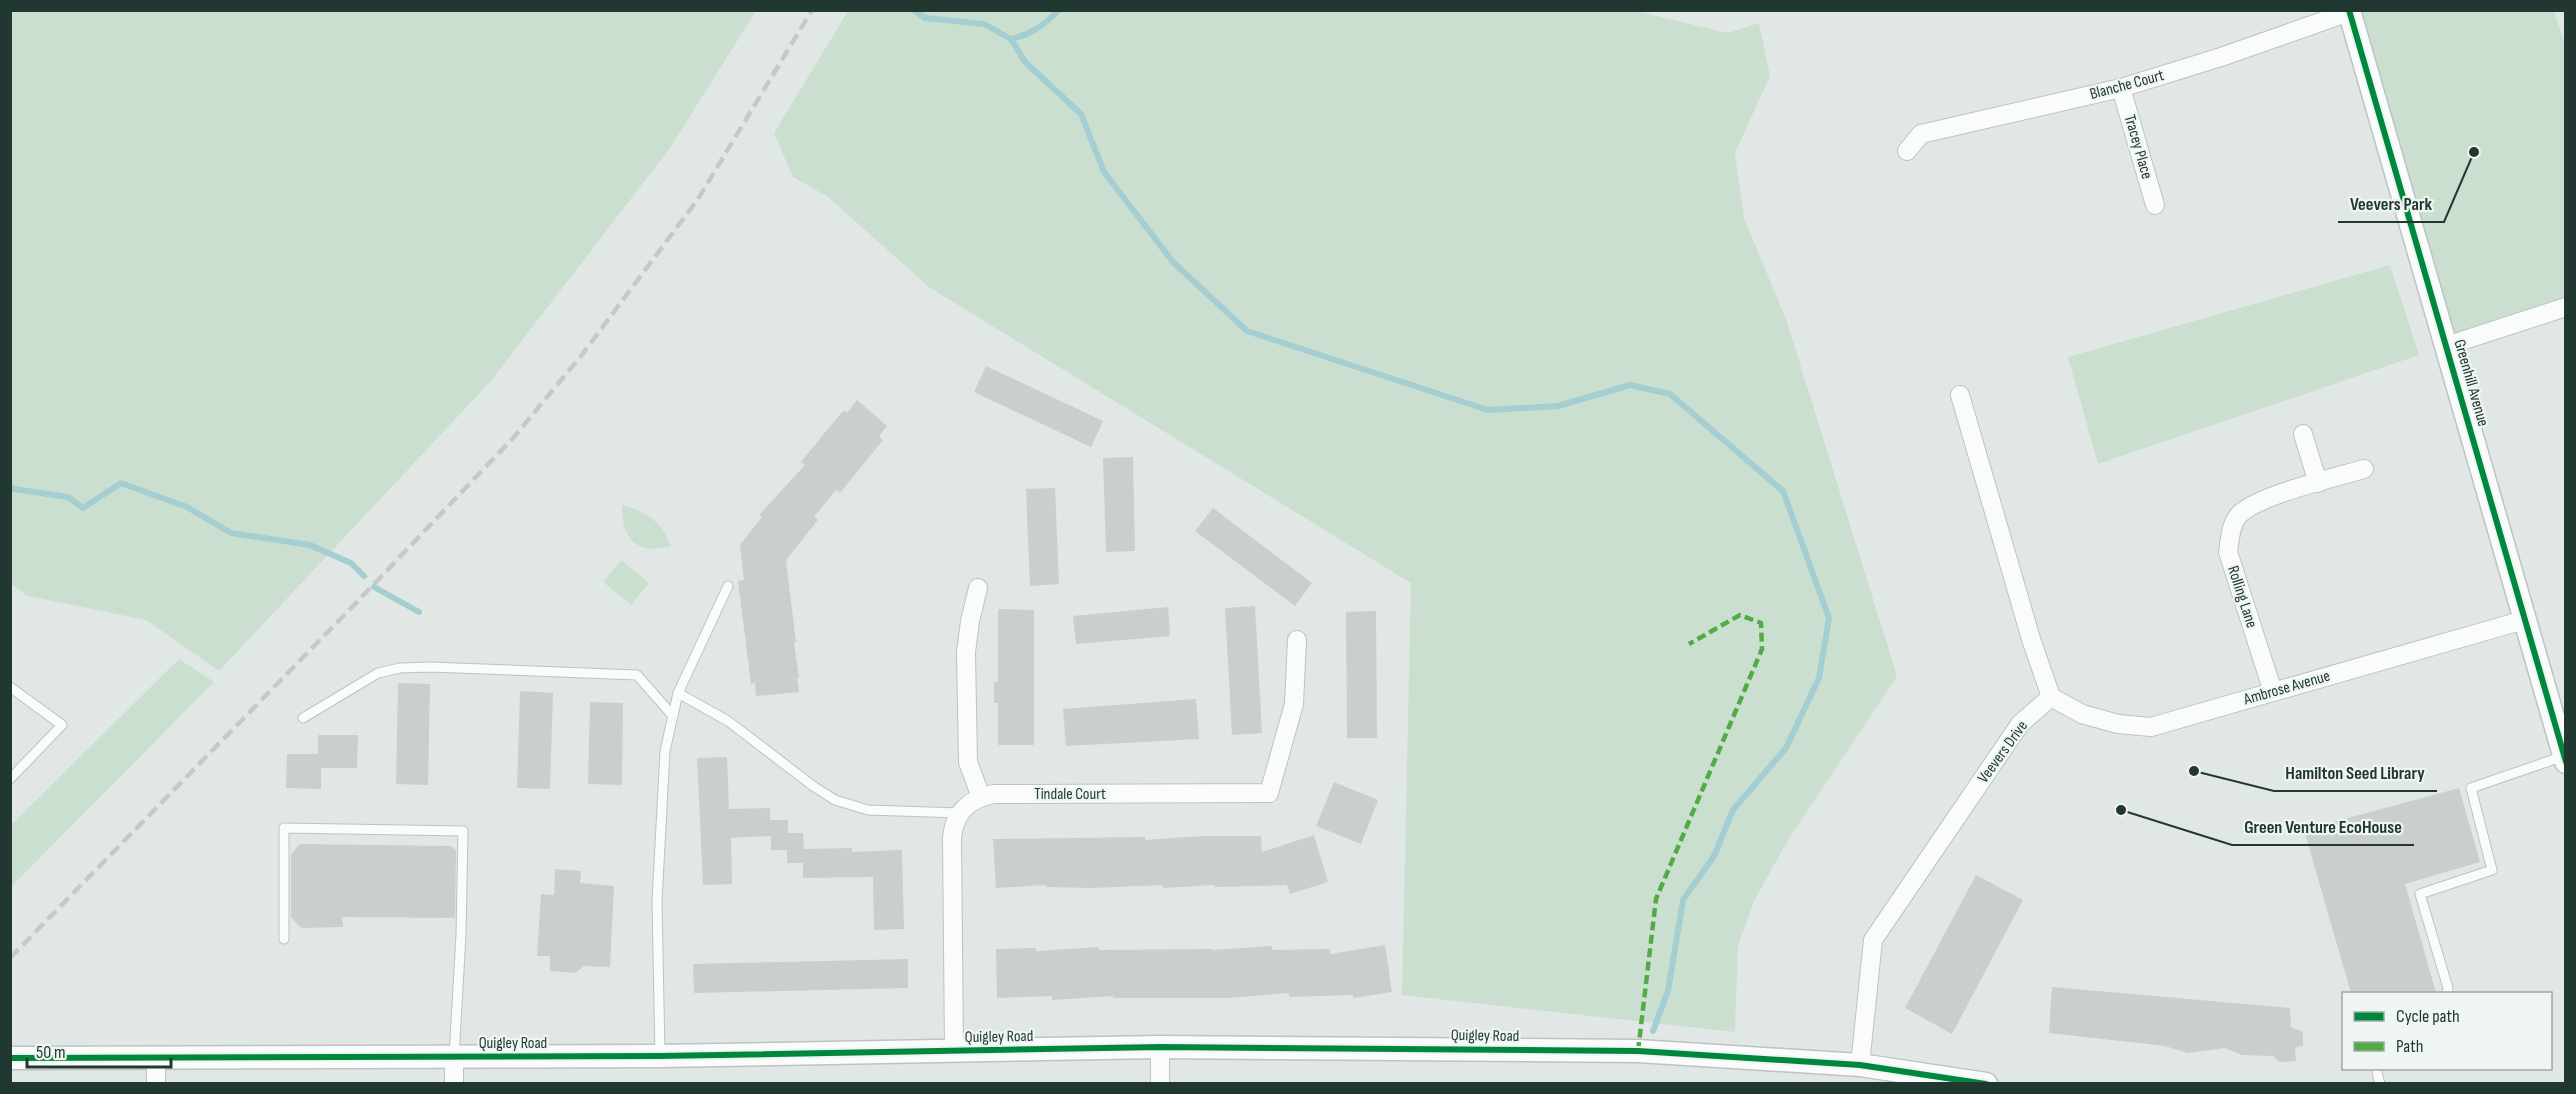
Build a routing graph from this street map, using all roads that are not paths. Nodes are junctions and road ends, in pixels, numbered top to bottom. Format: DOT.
graph roads {
  1 [pos="2349,11"];
  2 [pos="2121,88"];
  3 [pos="1907,151"];
  4 [pos="2155,205"];
  5 [pos="2565,307"];
  6 [pos="2446,346"];
  7 [pos="1960,396"];
  8 [pos="2303,434"];
  9 [pos="2364,469"];
  10 [pos="2318,483"];
  11 [pos="728,585"];
  12 [pos="978,588"];
  13 [pos="2524,620"];
  14 [pos="1297,640"];
  15 [pos="10,687"];
  16 [pos="2273,692"];
  17 [pos="678,693"];
  18 [pos="2051,696"];
  19 [pos="672,716"];
  20 [pos="303,718"];
  21 [pos="2565,759"];
  22 [pos="10,779"];
  23 [pos="981,797"];
  24 [pos="960,813"];
  25 [pos="284,939"];
  26 [pos="2447,992"];
  27 [pos="1160,1047"];
  28 [pos="954,1052"];
  29 [pos="660,1056"];
  30 [pos="454,1057"];
  31 [pos="10,1058"];
  32 [pos="156,1058"];
  33 [pos="1860,1065"];
  34 [pos="156,1083"];
  35 [pos="454,1083"];
  36 [pos="1160,1083"];
  37 [pos="1986,1083"];
  1 -- 2 [label="street, Blanche Court"];
  1 -- 6 [label="street, Greenhill Avenue"];
  2 -- 3 [label="street, Blanche Court"];
  2 -- 4 [label="street, Tracey Place"];
  5 -- 6 [label="street"];
  6 -- 13 [label="street, Greenhill Avenue"];
  7 -- 18 [label="street"];
  8 -- 10 [label="street"];
  9 -- 10 [label="street, Rolling Lane"];
  10 -- 16 [label="street, Rolling Lane"];
  11 -- 17 [label="lane"];
  12 -- 23 [label="street"];
  13 -- 16 [label="street, Ambrose Avenue"];
  13 -- 21 [label="street, Greenhill Avenue"];
  14 -- 23 [label="street, Tindale Court"];
  15 -- 22 [label="lane"];
  16 -- 18 [label="street, Ambrose Avenue"];
  17 -- 19 [label="lane"];
  17 -- 24 [label="lane"];
  18 -- 33 [label="street, Veevers Drive"];
  19 -- 20 [label="lane"];
  19 -- 29 [label="lane"];
  21 -- 26 [label="lane"];
  23 -- 24 [label="street"];
  24 -- 28 [label="street"];
  25 -- 30 [label="lane"];
  27 -- 28 [label="street, Quigley Road"];
  27 -- 33 [label="street, Quigley Road"];
  27 -- 36 [label="street"];
  28 -- 29 [label="street, Quigley Road"];
  29 -- 30 [label="street, Quigley Road"];
  30 -- 32 [label="street, Quigley Road"];
  30 -- 35 [label="street"];
  31 -- 32 [label="street, Quigley Road"];
  32 -- 34 [label="street"];
  33 -- 37 [label="street, Quigley Road"];
}
